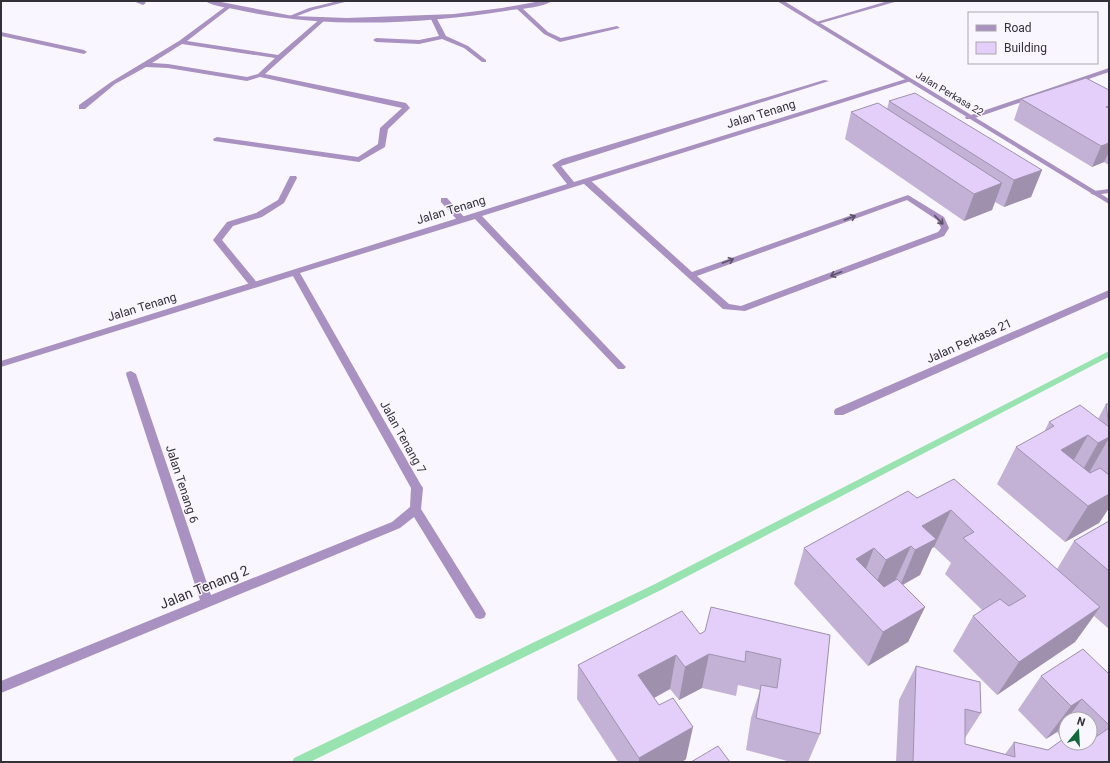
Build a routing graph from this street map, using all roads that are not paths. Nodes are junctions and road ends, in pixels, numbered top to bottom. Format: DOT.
graph roads {
  1 [pos="136,1"];
  2 [pos="211,1"];
  3 [pos="346,1"];
  4 [pos="549,1"];
  5 [pos="780,1"];
  6 [pos="895,1"];
  7 [pos="143,3"];
  8 [pos="229,6"];
  9 [pos="519,8"];
  10 [pos="290,17"];
  11 [pos="433,17"];
  12 [pos="322,20"];
  13 [pos="816,23"];
  14 [pos="618,28"];
  15 [pos="1,34"];
  16 [pos="443,37"];
  17 [pos="376,40"];
  18 [pos="181,42"];
  19 [pos="84,52"];
  20 [pos="278,57"];
  21 [pos="484,61"];
  22 [pos="144,65"];
  23 [pos="1109,70"];
  24 [pos="260,75"];
  25 [pos="909,80"];
  26 [pos="826,81"];
  27 [pos="82,107"];
  28 [pos="969,117"];
  29 [pos="217,140"];
  30 [pos="293,178"];
  31 [pos="586,181"];
  32 [pos="572,185"];
  33 [pos="1109,190"];
  34 [pos="1094,193"];
  35 [pos="444,200"];
  36 [pos="1109,202"];
  37 [pos="476,215"];
  38 [pos="462,220"];
  39 [pos="295,272"];
  40 [pos="691,275"];
  41 [pos="254,285"];
  42 [pos="1109,293"];
  43 [pos="1,364"];
  44 [pos="621,367"];
  45 [pos="131,374"];
  46 [pos="839,412"];
  47 [pos="415,509"];
  48 [pos="207,602"];
  49 [pos="480,614"];
  50 [pos="1,687"];
  1 -- 7 [label="street"];
  2 -- 8 [label="street"];
  3 -- 10 [label="street"];
  4 -- 9 [label="street"];
  5 -- 13 [label="street, Jalan Perkasa 22"];
  6 -- 13 [label="street"];
  8 -- 10 [label="street"];
  8 -- 18 [label="street"];
  9 -- 11 [label="street"];
  9 -- 14 [label="street"];
  10 -- 12 [label="street"];
  11 -- 12 [label="street"];
  11 -- 16 [label="street"];
  12 -- 20 [label="street"];
  13 -- 25 [label="street, Jalan Perkasa 22"];
  15 -- 19 [label="street"];
  16 -- 17 [label="street"];
  16 -- 21 [label="street"];
  18 -- 20 [label="street"];
  18 -- 22 [label="street"];
  20 -- 24 [label="street"];
  22 -- 24 [label="street"];
  22 -- 27 [label="street"];
  23 -- 28 [label="street"];
  24 -- 29 [label="street"];
  25 -- 28 [label="street, Jalan Perkasa 22"];
  25 -- 31 [label="street, Jalan Tenang"];
  26 -- 32 [label="street"];
  28 -- 34 [label="street, Jalan Perkasa 22"];
  30 -- 41 [label="street"];
  31 -- 32 [label="street, Jalan Tenang"];
  31 -- 40 [label="street"];
  32 -- 37 [label="street, Jalan Tenang"];
  33 -- 34 [label="street"];
  34 -- 36 [label="street, Jalan Perkasa 22"];
  35 -- 38 [label="street"];
  37 -- 38 [label="street, Jalan Tenang"];
  37 -- 44 [label="street"];
  38 -- 39 [label="street, Jalan Tenang"];
  39 -- 41 [label="street, Jalan Tenang"];
  39 -- 47 [label="street, Jalan Tenang 7"];
  40 -- 40 [label="street, one-way"];
  41 -- 43 [label="street, Jalan Tenang"];
  42 -- 46 [label="street, Jalan Perkasa 21"];
  45 -- 48 [label="street, Jalan Tenang 6"];
  47 -- 48 [label="street, Jalan Tenang 2"];
  47 -- 49 [label="street"];
  48 -- 50 [label="street, Jalan Tenang 2"];
}
